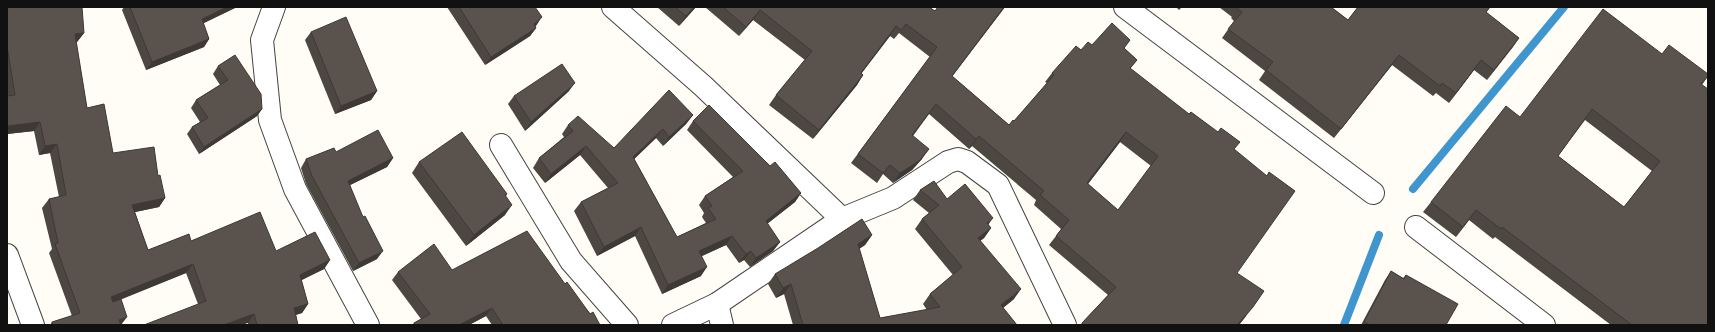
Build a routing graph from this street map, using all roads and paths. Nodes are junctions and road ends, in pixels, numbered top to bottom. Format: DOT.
graph roads {
  1 [pos="274,7"];
  2 [pos="613,7"];
  3 [pos="1125,7"];
  4 [pos="501,145"];
  5 [pos="1373,193"];
  6 [pos="842,218"];
  7 [pos="1416,227"];
  8 [pos="7,255"];
  9 [pos="720,315"];
  10 [pos="33,325"];
  11 [pos="368,325"];
  12 [pos="627,325"];
  13 [pos="672,325"];
  14 [pos="1065,325"];
  15 [pos="1544,325"];
  1 -- 11 [label="street"];
  2 -- 6 [label="street"];
  3 -- 5 [label="street"];
  4 -- 12 [label="street"];
  6 -- 9 [label="street"];
  6 -- 14 [label="street"];
  7 -- 15 [label="street"];
  8 -- 10 [label="street"];
  9 -- 13 [label="street"];
}
